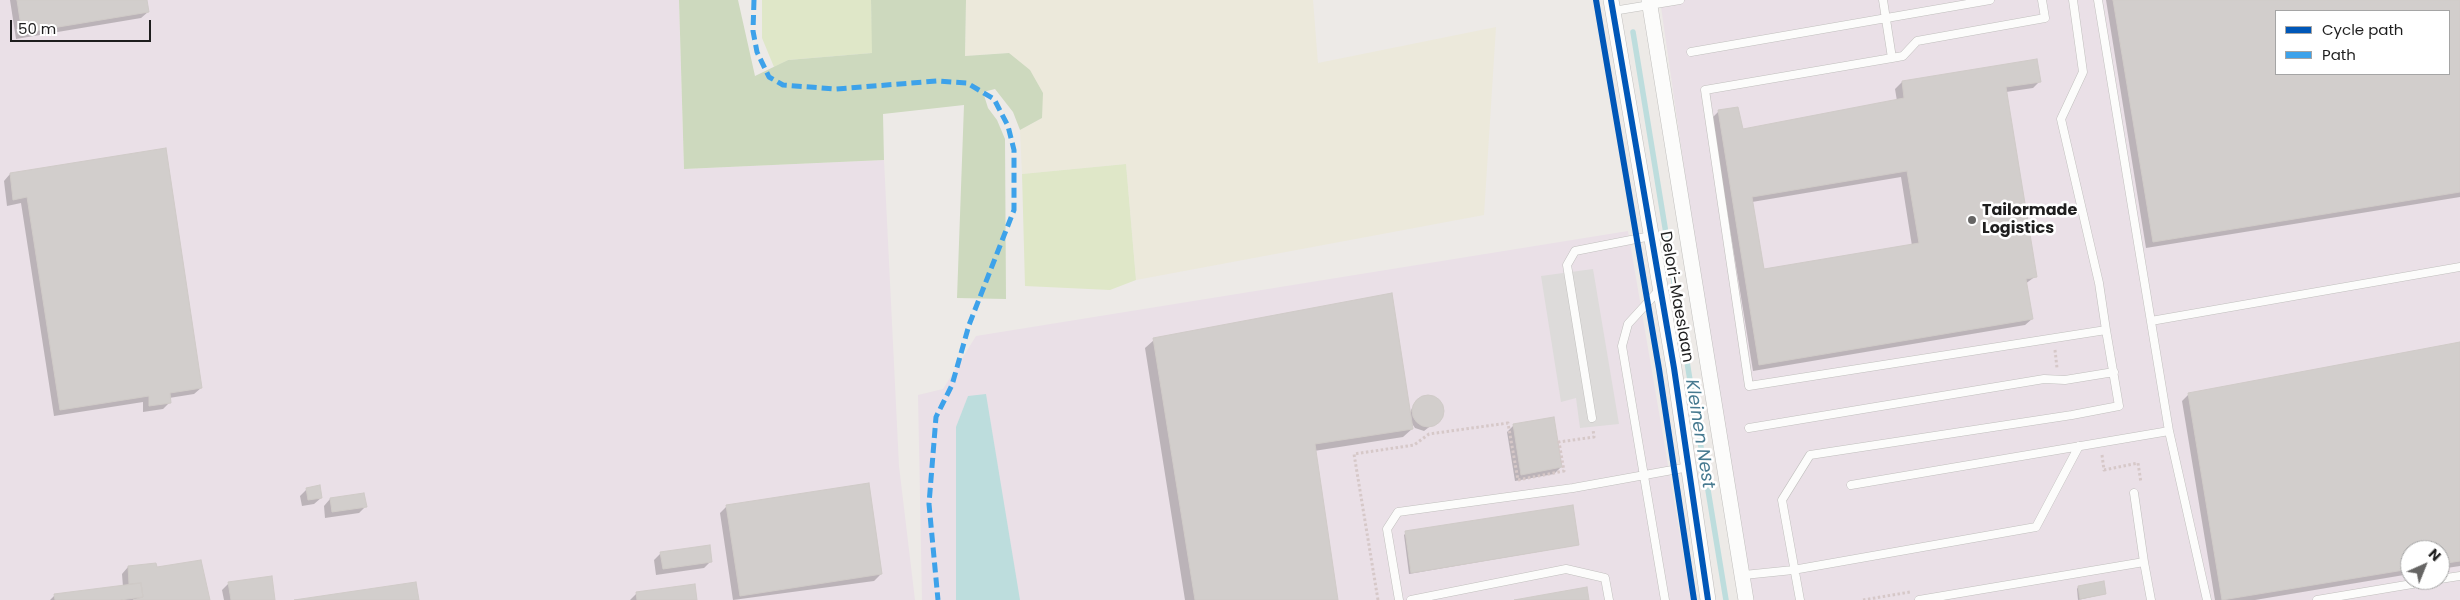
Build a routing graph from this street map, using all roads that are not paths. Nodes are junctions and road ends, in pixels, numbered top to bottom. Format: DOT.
graph roads {
  1 [pos="1680,0"];
  2 [pos="1883,0"];
  3 [pos="1990,0"];
  4 [pos="2042,0"];
  5 [pos="2073,0"];
  6 [pos="2098,0"];
  7 [pos="1649,2"];
  8 [pos="1612,6"];
  9 [pos="1885,17"];
  10 [pos="1692,52"];
  11 [pos="1892,58"];
  12 [pos="1651,236"];
  13 [pos="2460,267"];
  14 [pos="1660,289"];
  15 [pos="2151,321"];
  16 [pos="2106,330"];
  17 [pos="2114,372"];
  18 [pos="1592,418"];
  19 [pos="1749,428"];
  20 [pos="2169,431"];
  21 [pos="2079,446"];
  22 [pos="1689,467"];
  23 [pos="1643,474"];
  24 [pos="1851,485"];
  25 [pos="2134,493"];
  26 [pos="2144,562"];
  27 [pos="1793,570"];
  28 [pos="1744,575"];
  29 [pos="2400,586"];
  30 [pos="1399,600"];
  31 [pos="1411,600"];
  32 [pos="1609,600"];
  33 [pos="1665,600"];
  34 [pos="1708,600"];
  35 [pos="1746,600"];
  36 [pos="1800,600"];
  37 [pos="1919,600"];
  38 [pos="2151,600"];
  39 [pos="2207,600"];
  40 [pos="2318,600"];
  1 -- 7 [label="lane"];
  2 -- 9 [label="lane"];
  3 -- 9 [label="lane"];
  4 -- 11 [label="lane"];
  5 -- 16 [label="lane"];
  6 -- 15 [label="lane"];
  7 -- 8 [label="lane"];
  7 -- 28 [label="street, Delori-Maeslaan"];
  8 -- 12 [label="street, Delori-Maeslaan"];
  9 -- 10 [label="lane"];
  9 -- 11 [label="lane"];
  11 -- 16 [label="lane"];
  12 -- 14 [label="street, Delori-Maeslaan"];
  12 -- 18 [label="lane"];
  13 -- 15 [label="lane"];
  14 -- 22 [label="street, Delori-Maeslaan"];
  14 -- 23 [label="lane"];
  15 -- 20 [label="lane"];
  16 -- 17 [label="lane"];
  17 -- 19 [label="lane"];
  17 -- 27 [label="lane"];
  20 -- 21 [label="lane"];
  20 -- 39 [label="lane"];
  21 -- 24 [label="lane"];
  21 -- 27 [label="lane"];
  22 -- 23 [label="lane"];
  22 -- 34 [label="street, Delori-Maeslaan"];
  23 -- 30 [label="lane"];
  23 -- 33 [label="lane"];
  25 -- 26 [label="lane"];
  26 -- 37 [label="lane"];
  26 -- 38 [label="lane"];
  27 -- 28 [label="lane"];
  27 -- 36 [label="lane"];
  28 -- 35 [label="street, Delori-Maeslaan"];
  29 -- 40 [label="lane"];
  31 -- 32 [label="lane"];
}
